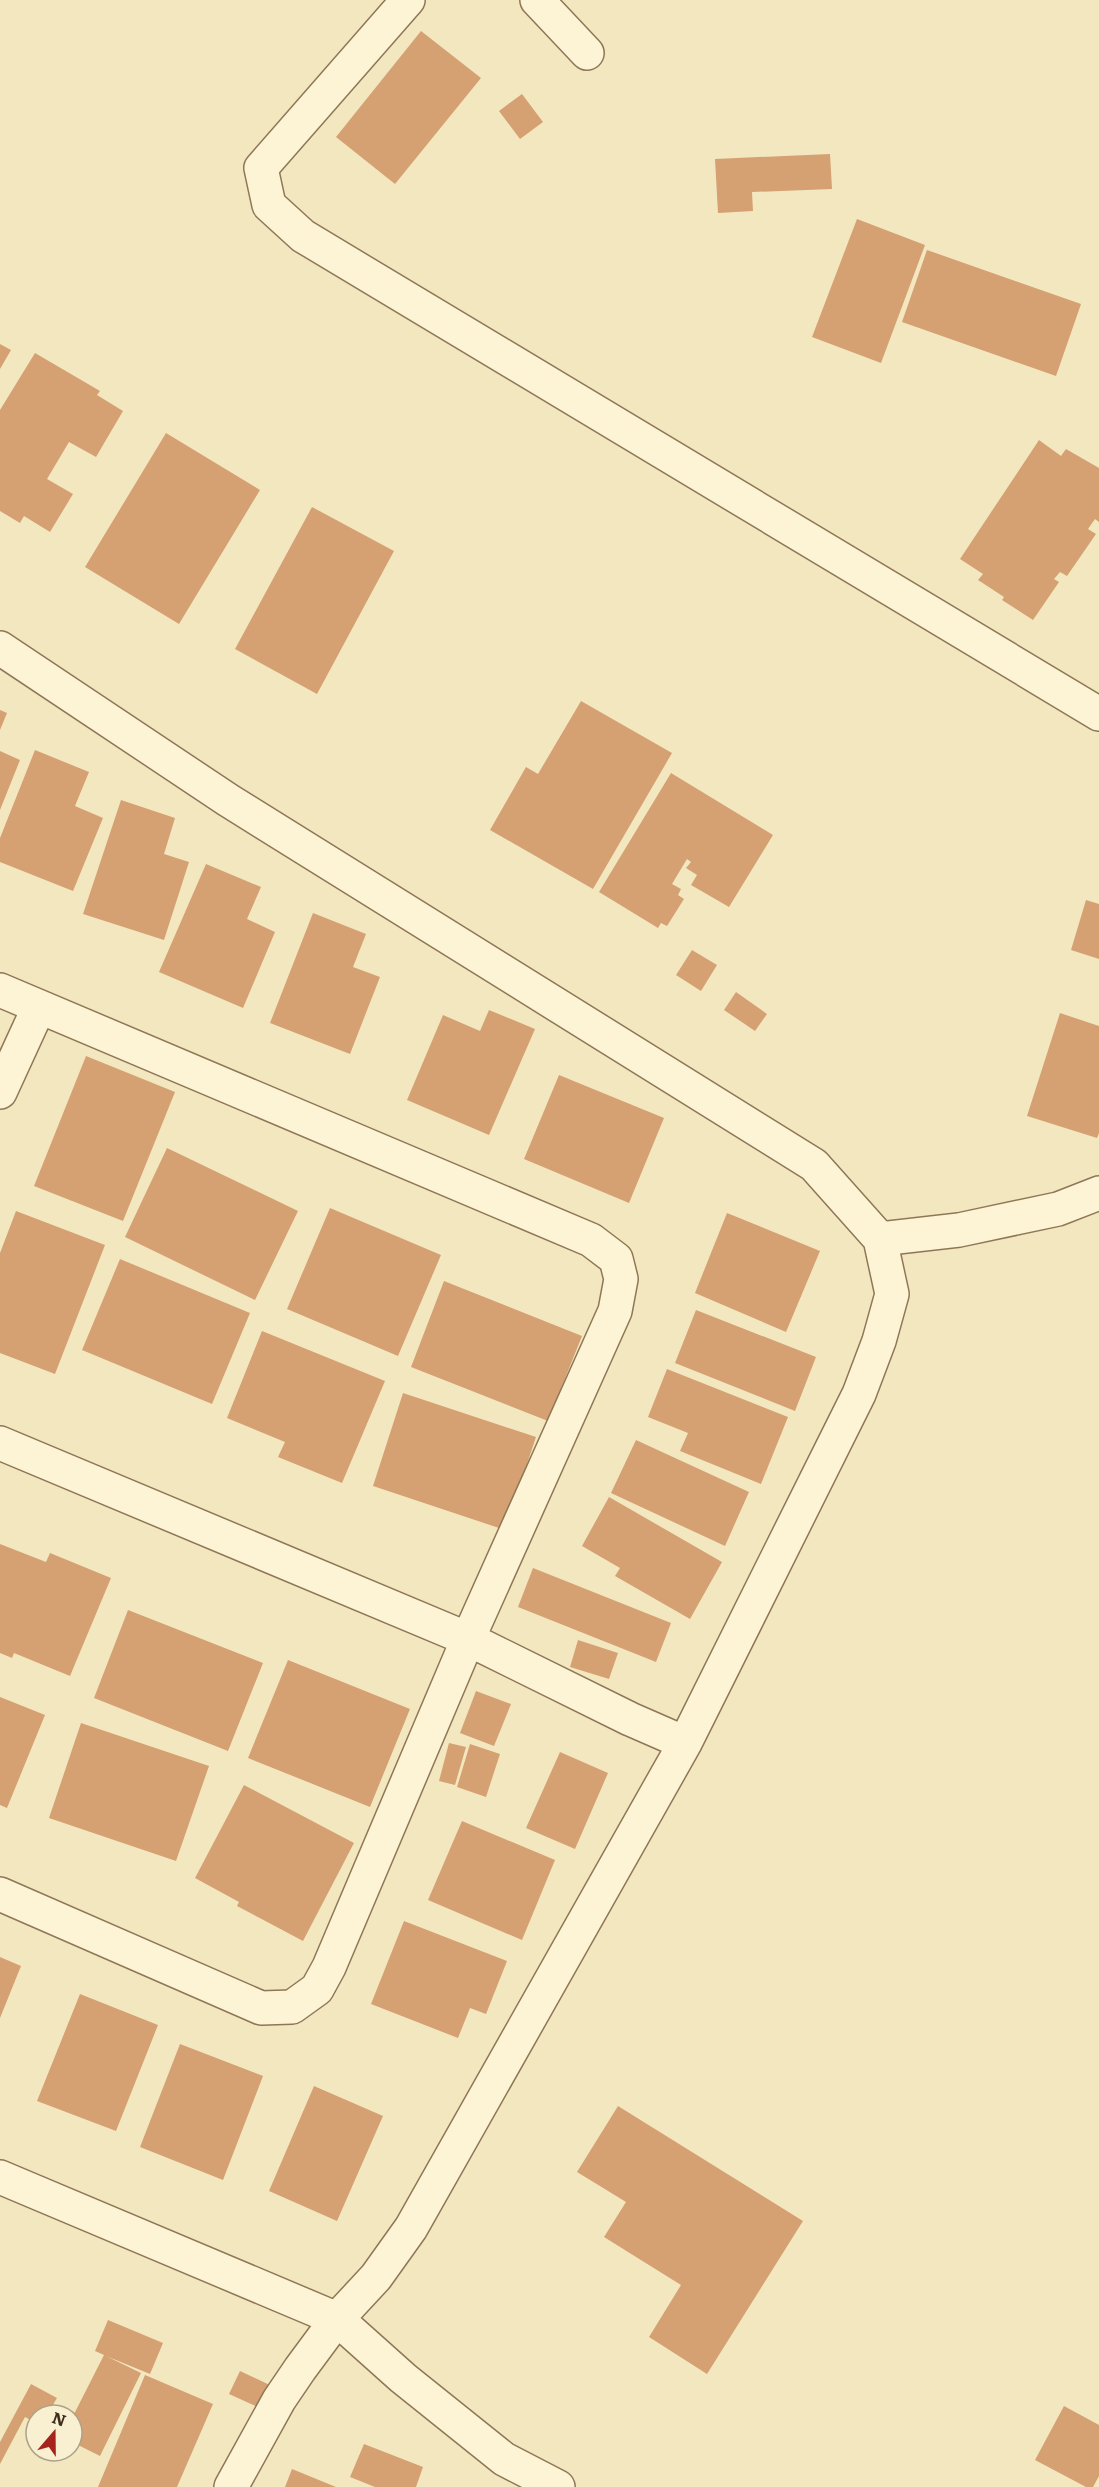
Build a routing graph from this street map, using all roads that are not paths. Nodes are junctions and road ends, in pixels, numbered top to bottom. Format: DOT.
graph roads {
  1 [pos="408,0"];
  2 [pos="537,0"];
  3 [pos="587,53"];
  4 [pos="0,648"];
  5 [pos="1099,714"];
  6 [pos="0,990"];
  7 [pos="39,1007"];
  8 [pos="0,1092"];
  9 [pos="1099,1193"];
  10 [pos="880,1239"];
  11 [pos="0,1443"];
  12 [pos="468,1639"];
  13 [pos="685,1743"];
  14 [pos="0,1894"];
  15 [pos="0,2177"];
  16 [pos="337,2319"];
  17 [pos="231,2487"];
  18 [pos="558,2487"];
  1 -- 5 [label="street"];
  2 -- 3 [label="street"];
  4 -- 10 [label="street"];
  6 -- 7 [label="street"];
  7 -- 8 [label="street"];
  7 -- 12 [label="street"];
  9 -- 10 [label="street"];
  10 -- 13 [label="street"];
  11 -- 12 [label="street"];
  12 -- 13 [label="street"];
  12 -- 14 [label="street"];
  13 -- 16 [label="street"];
  15 -- 16 [label="street"];
  16 -- 17 [label="street"];
  16 -- 18 [label="street"];
}
